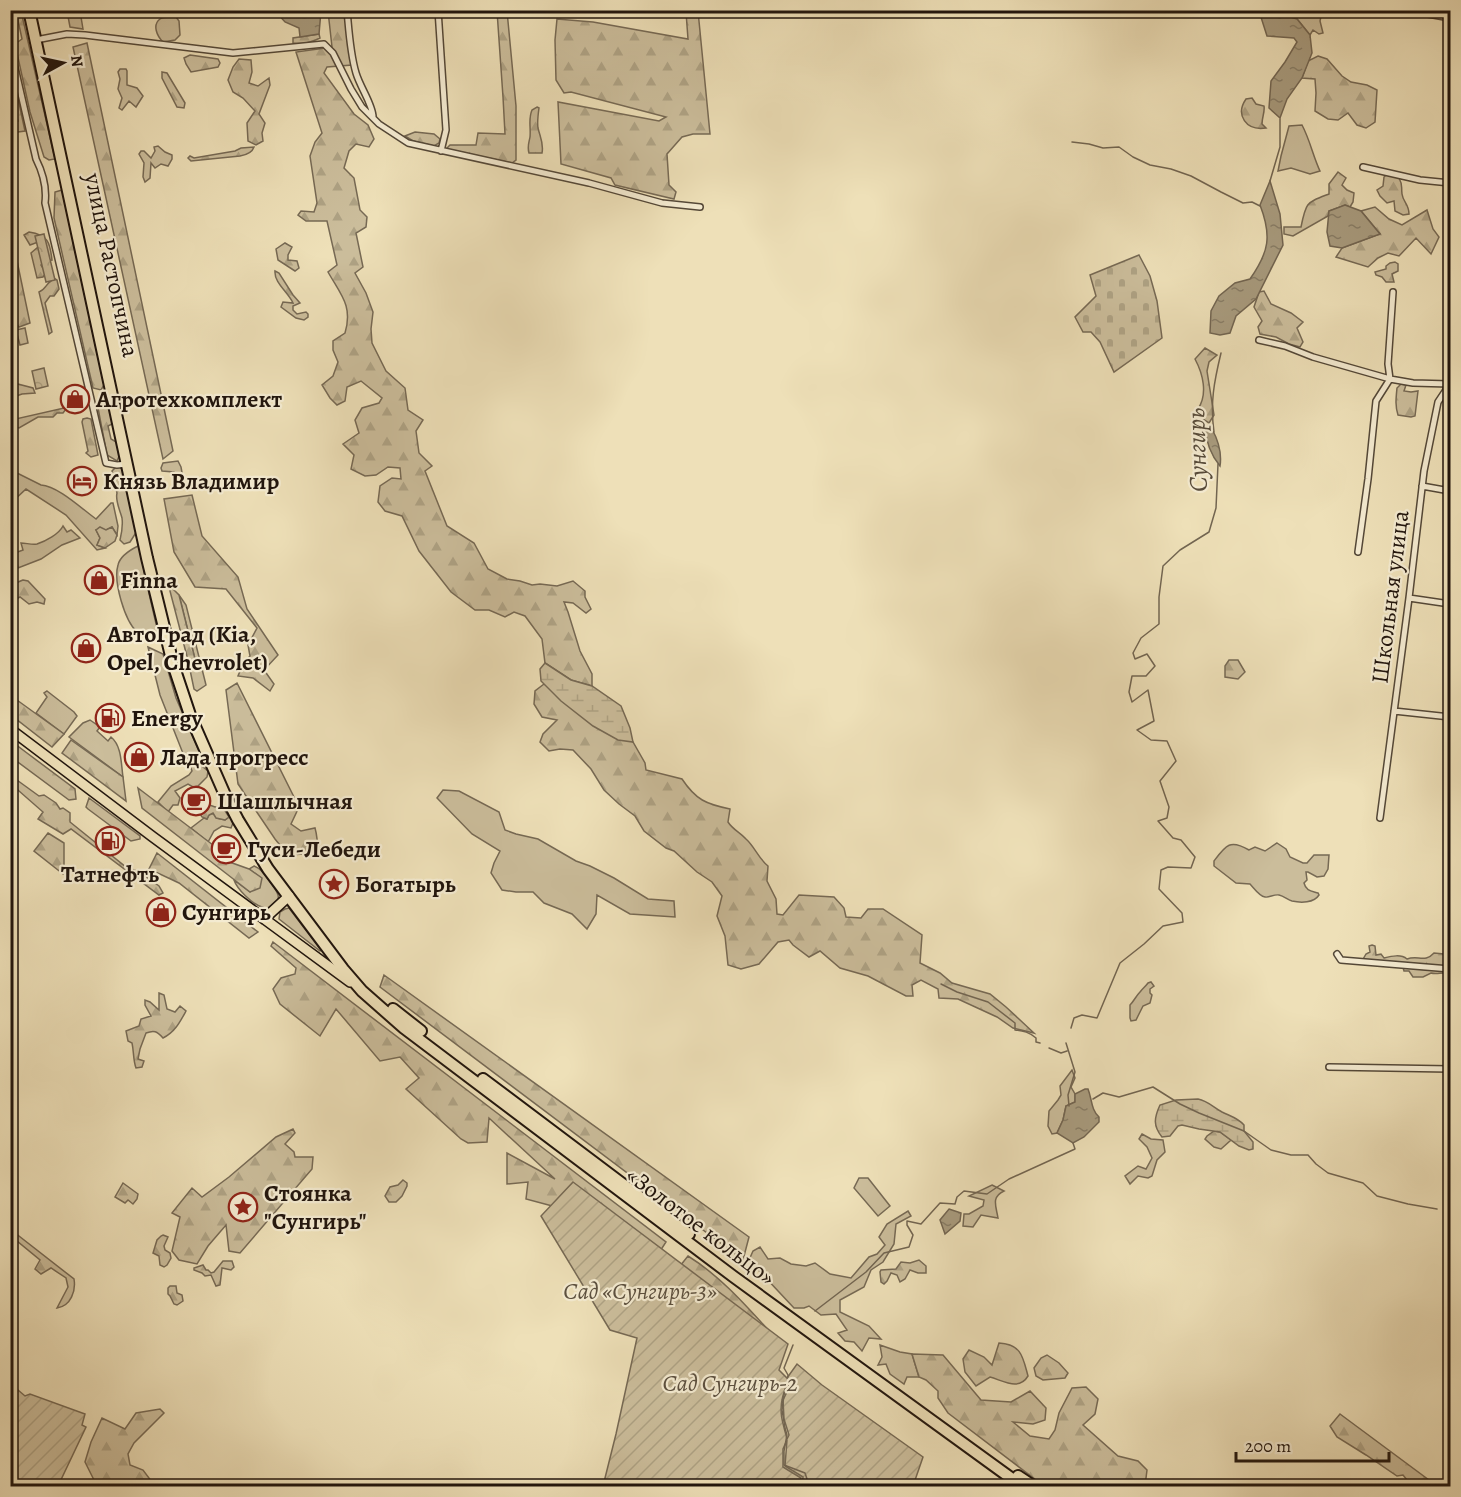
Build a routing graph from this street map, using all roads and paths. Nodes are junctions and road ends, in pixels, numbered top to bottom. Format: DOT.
graph roads {
  1 [pos="28,10"];
  2 [pos="35,10"];
  3 [pos="346,10"];
  4 [pos="438,10"];
  5 [pos="1406,10"];
  6 [pos="1450,18"];
  7 [pos="41,39"];
  8 [pos="10,46"];
  9 [pos="373,117"];
  10 [pos="441,151"];
  11 [pos="1362,167"];
  12 [pos="1450,183"];
  13 [pos="700,207"];
  14 [pos="1393,292"];
  15 [pos="1259,340"];
  16 [pos="1390,379"];
  17 [pos="1450,384"];
  18 [pos="127,464"];
  19 [pos="1422,486"];
  20 [pos="1450,491"];
  21 [pos="1358,552"];
  22 [pos="1409,598"];
  23 [pos="1450,604"];
  24 [pos="1394,711"];
  25 [pos="1450,717"];
  26 [pos="10,729"];
  27 [pos="1380,818"];
  28 [pos="289,896"];
  29 [pos="264,919"];
  30 [pos="323,943"];
  31 [pos="312,954"];
  32 [pos="1337,954"];
  33 [pos="1450,969"];
  34 [pos="362,991"];
  35 [pos="444,1049"];
  36 [pos="1329,1067"];
  37 [pos="1450,1069"];
  38 [pos="1022,1486"];
  39 [pos="1033,1486"];
  1 -- 18 [label="highway, улица Растопчина"];
  2 -- 7 [label="highway, улица Растопчина"];
  3 -- 9 [label="street"];
  4 -- 10 [label="street"];
  5 -- 6 [label="street"];
  7 -- 9 [label="street"];
  7 -- 28 [label="highway, улица Растопчина"];
  8 -- 18 [label="street, улица Растопчина"];
  9 -- 10 [label="street"];
  10 -- 13 [label="street"];
  11 -- 12 [label="street"];
  14 -- 16 [label="street"];
  15 -- 16 [label="street"];
  16 -- 17 [label="street"];
  16 -- 21 [label="street"];
  17 -- 19 [label="street, Школьная улица"];
  18 -- 28 [label="highway, улица Растопчина"];
  19 -- 20 [label="street"];
  19 -- 22 [label="street, Школьная улица"];
  22 -- 23 [label="street"];
  22 -- 24 [label="street, Школьная улица"];
  24 -- 25 [label="street"];
  24 -- 27 [label="street, Школьная улица"];
  26 -- 29 [label="main road"];
  28 -- 29 [label="main road"];
  28 -- 30 [label="highway, улица Растопчина"];
  29 -- 31 [label="main road"];
  30 -- 31 [label="main road"];
  30 -- 34 [label="highway, улица Растопчина"];
  30 -- 35 [label="highway, улица Растопчина"];
  31 -- 34 [label="main road"];
  32 -- 33 [label="street"];
  34 -- 38 [label="highway, «Золотое кольцо»"];
  35 -- 39 [label="highway, «Золотое кольцо»"];
  36 -- 37 [label="street"];
}
